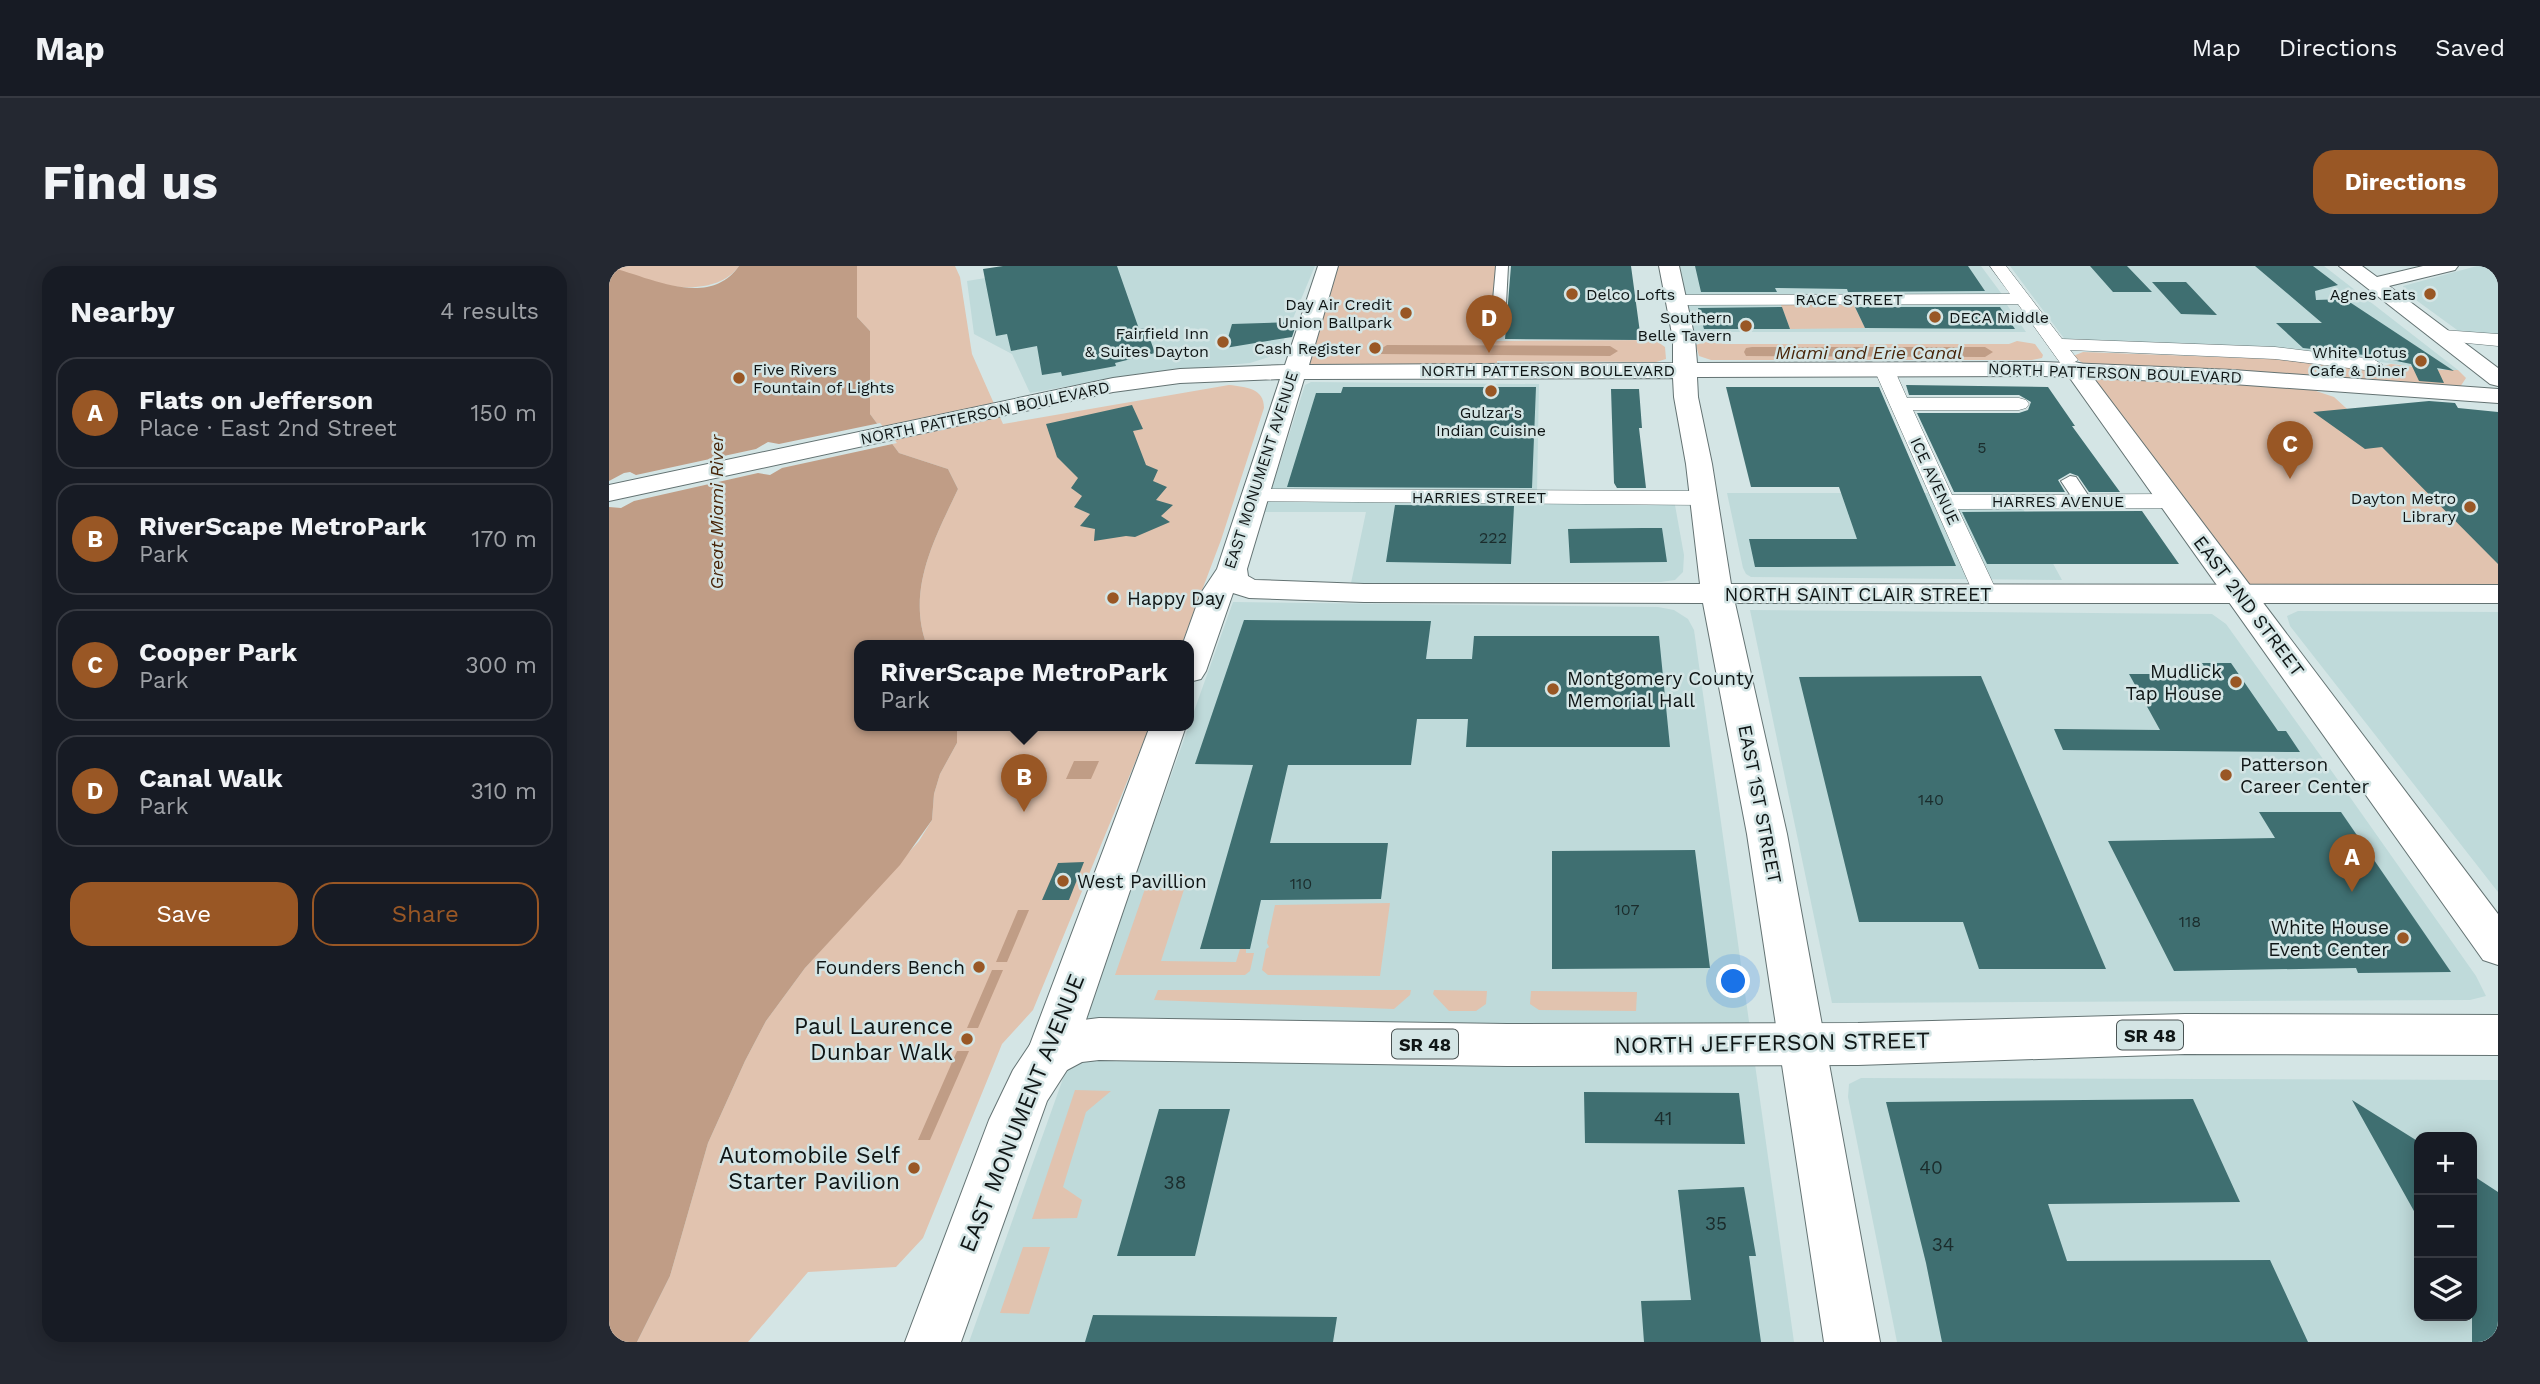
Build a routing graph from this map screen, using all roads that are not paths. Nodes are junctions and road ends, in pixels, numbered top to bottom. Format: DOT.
graph roads {
  1 [pos="1328,266"];
  2 [pos="1502,266"];
  3 [pos="1669,266"];
  4 [pos="1999,266"];
  5 [pos="2350,266"];
  6 [pos="2448,266"];
  7 [pos="2374,284"];
  8 [pos="2022,299"];
  9 [pos="1676,300"];
  10 [pos="1491,304"];
  11 [pos="2442,336"];
  12 [pos="2498,340"];
  13 [pos="2065,357"];
  14 [pos="2373,365"];
  15 [pos="1685,369"];
  16 [pos="1884,369"];
  17 [pos="1293,371"];
  18 [pos="2498,379"];
  19 [pos="2498,396"];
  20 [pos="1899,404"];
  21 [pos="2019,404"];
  22 [pos="2070,481"];
  23 [pos="609,493"];
  24 [pos="1254,496"];
  25 [pos="1703,498"];
  26 [pos="2083,501"];
  27 [pos="2172,501"];
  28 [pos="1944,502"];
  29 [pos="1232,569"];
  30 [pos="2240,593"];
  31 [pos="1717,594"];
  32 [pos="1985,594"];
  33 [pos="2498,594"];
  34 [pos="1194,655"];
  35 [pos="1166,731"];
  36 [pos="2498,947"];
  37 [pos="2498,1035"];
  38 [pos="1803,1043"];
  39 [pos="1050,1055"];
  40 [pos="933,1342"];
  41 [pos="1852,1342"];
  1 -- 17 [label="main road, EAST MONUMENT AVENUE"];
  2 -- 10 [label="street"];
  3 -- 9 [label="main road, EAST 1ST STREET"];
  4 -- 8 [label="street, EAST 2ND STREET"];
  5 -- 7 [label="main road"];
  6 -- 7 [label="main road"];
  7 -- 11 [label="main road"];
  8 -- 9 [label="street, RACE STREET"];
  8 -- 13 [label="street, EAST 2ND STREET"];
  9 -- 15 [label="main road, EAST 1ST STREET"];
  11 -- 12 [label="street"];
  11 -- 18 [label="main road"];
  13 -- 14 [label="street, NORTH PATTERSON BOULEVARD"];
  13 -- 16 [label="main road, NORTH PATTERSON BOULEVARD"];
  13 -- 19 [label="main road, NORTH PATTERSON BOULEVARD"];
  13 -- 27 [label="main road, EAST 2ND STREET"];
  15 -- 16 [label="main road, NORTH PATTERSON BOULEVARD"];
  15 -- 17 [label="main road, NORTH PATTERSON BOULEVARD"];
  15 -- 25 [label="main road, EAST 1ST STREET"];
  16 -- 20 [label="street, ICE AVENUE"];
  17 -- 23 [label="main road, NORTH PATTERSON BOULEVARD"];
  17 -- 24 [label="main road, EAST MONUMENT AVENUE"];
  20 -- 21 [label="street"];
  20 -- 28 [label="street, ICE AVENUE"];
  22 -- 26 [label="street"];
  24 -- 25 [label="street, HARRIES STREET"];
  24 -- 29 [label="main road, EAST MONUMENT AVENUE"];
  25 -- 31 [label="main road, EAST 1ST STREET"];
  26 -- 27 [label="street, HARRES AVENUE"];
  26 -- 28 [label="street, HARRES AVENUE"];
  27 -- 30 [label="main road, EAST 2ND STREET"];
  28 -- 32 [label="street, ICE AVENUE"];
  29 -- 31 [label="main road, NORTH SAINT CLAIR STREET"];
  29 -- 34 [label="main road, EAST MONUMENT AVENUE"];
  30 -- 32 [label="main road, NORTH SAINT CLAIR STREET"];
  30 -- 33 [label="main road, NORTH SAINT CLAIR STREET"];
  30 -- 36 [label="main road, EAST 2ND STREET"];
  31 -- 32 [label="main road, NORTH SAINT CLAIR STREET"];
  31 -- 38 [label="main road, EAST 1ST STREET"];
  35 -- 39 [label="main road, EAST MONUMENT AVENUE"];
  37 -- 38 [label="main road, NORTH JEFFERSON STREET / SR 48"];
  38 -- 39 [label="main road, NORTH JEFFERSON STREET / SR 48"];
  38 -- 41 [label="main road, EAST 1ST STREET"];
  39 -- 40 [label="main road, EAST MONUMENT AVENUE"];
}
